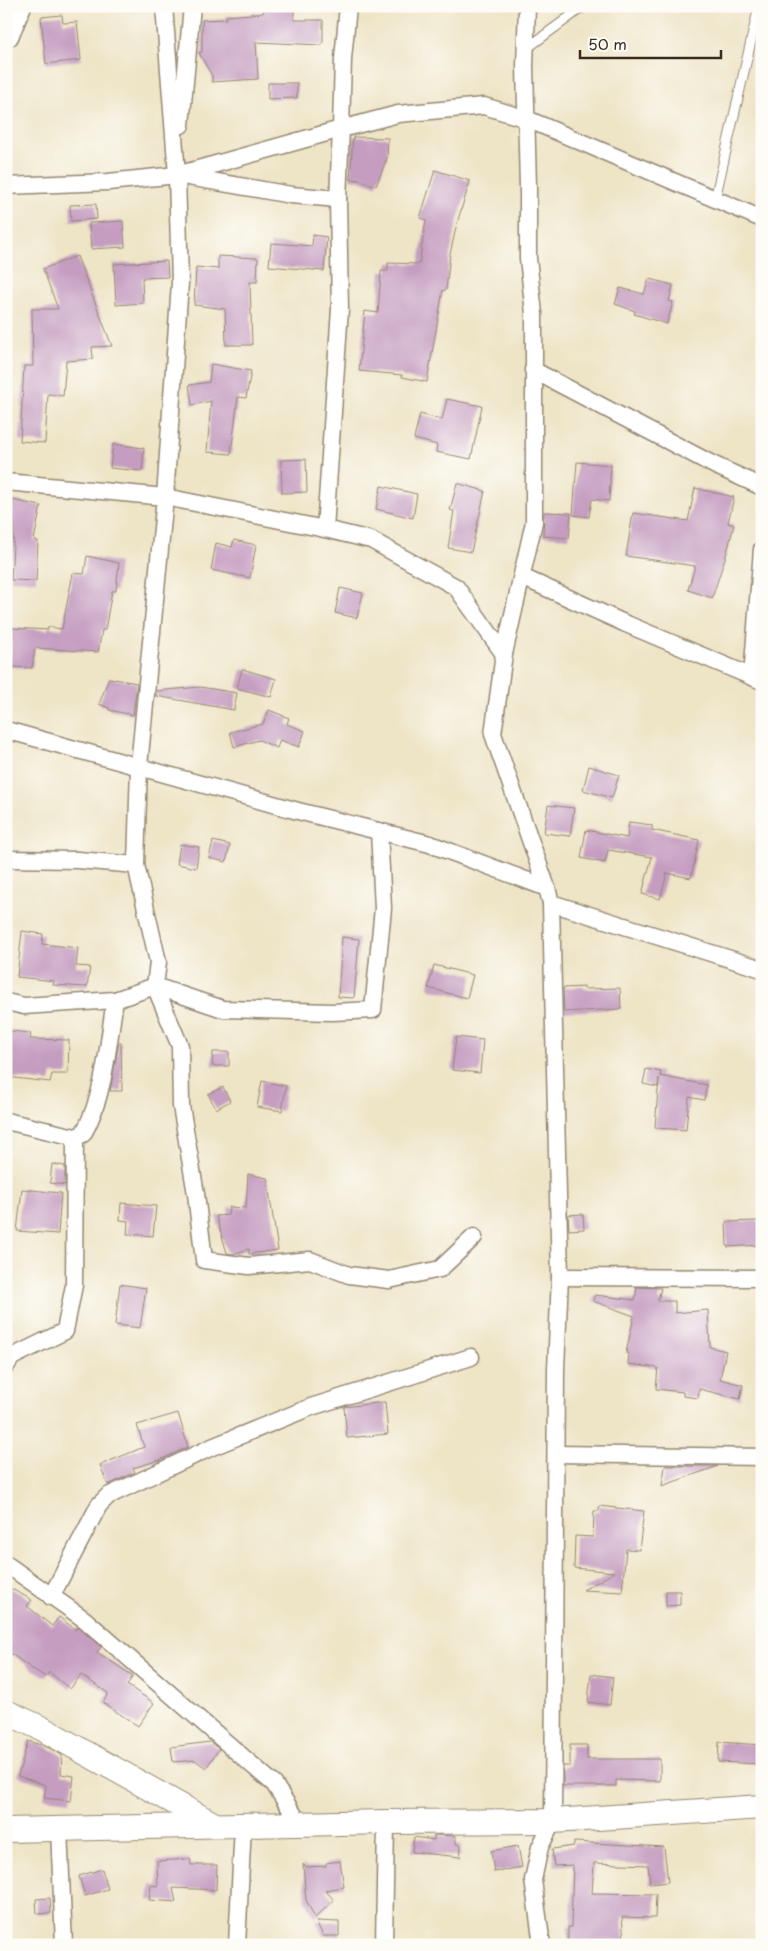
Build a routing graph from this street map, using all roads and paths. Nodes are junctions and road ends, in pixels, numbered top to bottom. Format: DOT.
graph roads {
  1 [pos="23,6"];
  2 [pos="164,6"];
  3 [pos="192,6"];
  4 [pos="348,6"];
  5 [pos="527,6"];
  6 [pos="584,6"];
  7 [pos="759,6"];
  8 [pos="6,40"];
  9 [pos="526,50"];
  10 [pos="526,119"];
  11 [pos="341,129"];
  12 [pos="177,175"];
  13 [pos="8,190"];
  14 [pos="338,199"];
  15 [pos="715,199"];
  16 [pos="762,219"];
  17 [pos="534,370"];
  18 [pos="6,482"];
  19 [pos="762,487"];
  20 [pos="165,497"];
  21 [pos="324,529"];
  22 [pos="762,549"];
  23 [pos="522,577"];
  24 [pos="504,654"];
  25 [pos="757,679"];
  26 [pos="6,730"];
  27 [pos="139,766"];
  28 [pos="379,831"];
  29 [pos="6,859"];
  30 [pos="136,865"];
  31 [pos="549,895"];
  32 [pos="762,969"];
  33 [pos="155,986"];
  34 [pos="116,1000"];
  35 [pos="6,1002"];
  36 [pos="6,1121"];
  37 [pos="75,1137"];
  38 [pos="474,1237"];
  39 [pos="560,1277"];
  40 [pos="762,1278"];
  41 [pos="472,1357"];
  42 [pos="6,1366"];
  43 [pos="556,1454"];
  44 [pos="762,1457"];
  45 [pos="6,1564"];
  46 [pos="51,1597"];
  47 [pos="6,1712"];
  48 [pos="762,1807"];
  49 [pos="553,1821"];
  50 [pos="386,1822"];
  51 [pos="300,1824"];
  52 [pos="243,1825"];
  53 [pos="215,1826"];
  54 [pos="59,1829"];
  55 [pos="6,1830"];
  56 [pos="64,1945"];
  57 [pos="237,1945"];
  58 [pos="384,1945"];
  59 [pos="542,1945"];
  1 -- 8 [label="street"];
  2 -- 12 [label="street"];
  3 -- 12 [label="street"];
  4 -- 11 [label="street"];
  5 -- 9 [label="street"];
  6 -- 9 [label="lane"];
  7 -- 15 [label="lane"];
  9 -- 10 [label="street"];
  10 -- 11 [label="street"];
  10 -- 15 [label="street"];
  10 -- 17 [label="street"];
  11 -- 12 [label="street"];
  11 -- 14 [label="street"];
  12 -- 13 [label="street"];
  12 -- 14 [label="street"];
  12 -- 20 [label="street"];
  14 -- 21 [label="street"];
  15 -- 16 [label="street"];
  17 -- 19 [label="street"];
  17 -- 23 [label="street"];
  18 -- 20 [label="street"];
  20 -- 21 [label="street"];
  20 -- 27 [label="street"];
  21 -- 24 [label="street"];
  22 -- 25 [label="street"];
  23 -- 24 [label="street"];
  23 -- 25 [label="street"];
  24 -- 31 [label="street"];
  26 -- 27 [label="street"];
  27 -- 28 [label="street"];
  27 -- 30 [label="street"];
  28 -- 31 [label="street"];
  28 -- 33 [label="street"];
  29 -- 30 [label="street"];
  30 -- 33 [label="street"];
  31 -- 32 [label="street"];
  31 -- 39 [label="street"];
  33 -- 34 [label="street"];
  33 -- 38 [label="street"];
  34 -- 35 [label="street"];
  34 -- 37 [label="street"];
  36 -- 37 [label="street"];
  37 -- 42 [label="street"];
  39 -- 40 [label="street"];
  39 -- 43 [label="street"];
  41 -- 46 [label="street"];
  43 -- 44 [label="street"];
  43 -- 49 [label="street"];
  45 -- 46 [label="street"];
  46 -- 51 [label="street"];
  47 -- 53 [label="main road"];
  48 -- 49 [label="main road"];
  49 -- 50 [label="main road"];
  49 -- 59 [label="street"];
  50 -- 51 [label="main road"];
  50 -- 58 [label="street"];
  51 -- 52 [label="main road"];
  52 -- 53 [label="main road"];
  52 -- 57 [label="street"];
  53 -- 54 [label="main road"];
  54 -- 55 [label="main road"];
  54 -- 56 [label="street"];
}
